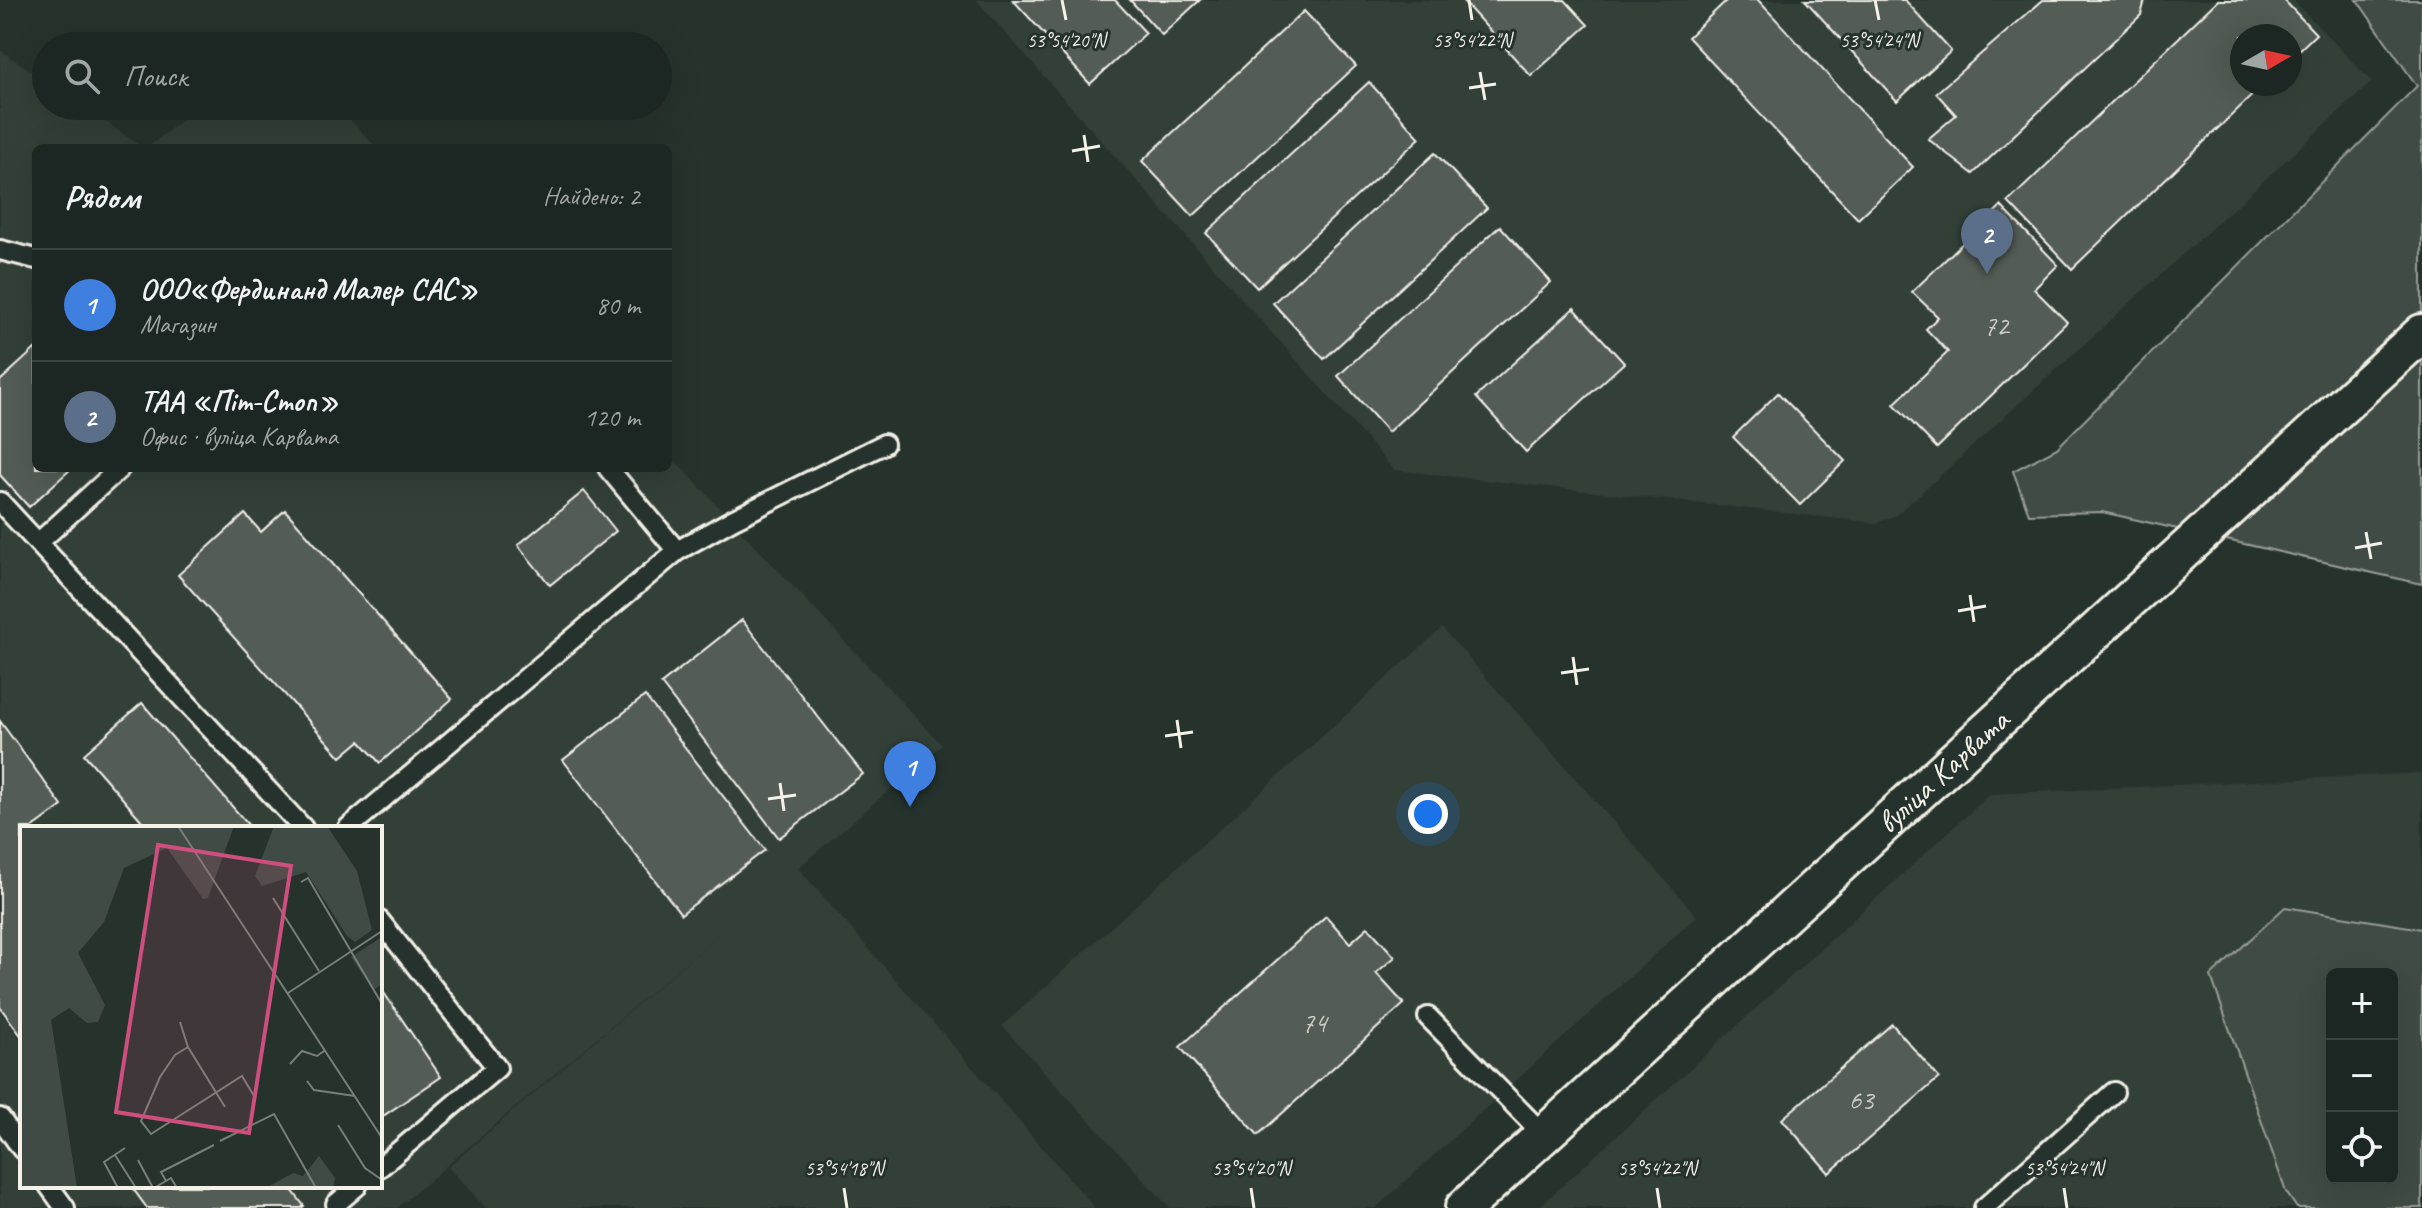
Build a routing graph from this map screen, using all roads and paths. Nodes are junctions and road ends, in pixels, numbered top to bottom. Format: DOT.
graph roads {
  1 [pos="0,250"];
  2 [pos="32,258"];
  3 [pos="2422,333"];
  4 [pos="884,444"];
  5 [pos="116,472"];
  6 [pos="611,472"];
  7 [pos="0,502"];
  8 [pos="38,543"];
  9 [pos="677,551"];
  10 [pos="301,826"];
  11 [pos="350,826"];
  12 [pos="382,924"];
  13 [pos="1428,1017"];
  14 [pos="2114,1092"];
  15 [pos="0,1118"];
  16 [pos="1544,1135"];
  17 [pos="20,1146"];
  18 [pos="382,1165"];
  19 [pos="50,1188"];
  20 [pos="355,1188"];
  21 [pos="336,1204"];
  22 [pos="65,1208"];
  23 [pos="1464,1208"];
  24 [pos="1984,1208"];
  1 -- 2 [label="lane"];
  3 -- 16 [label="street, вуліца Карвата"];
  4 -- 9 [label="lane"];
  5 -- 8 [label="lane"];
  6 -- 9 [label="lane"];
  7 -- 8 [label="lane"];
  8 -- 10 [label="lane"];
  9 -- 11 [label="lane"];
  12 -- 18 [label="lane"];
  13 -- 16 [label="lane"];
  14 -- 24 [label="lane"];
  15 -- 17 [label="lane"];
  16 -- 23 [label="street, вуліца Карвата"];
  19 -- 22 [label="lane"];
  20 -- 21 [label="lane"];
}
